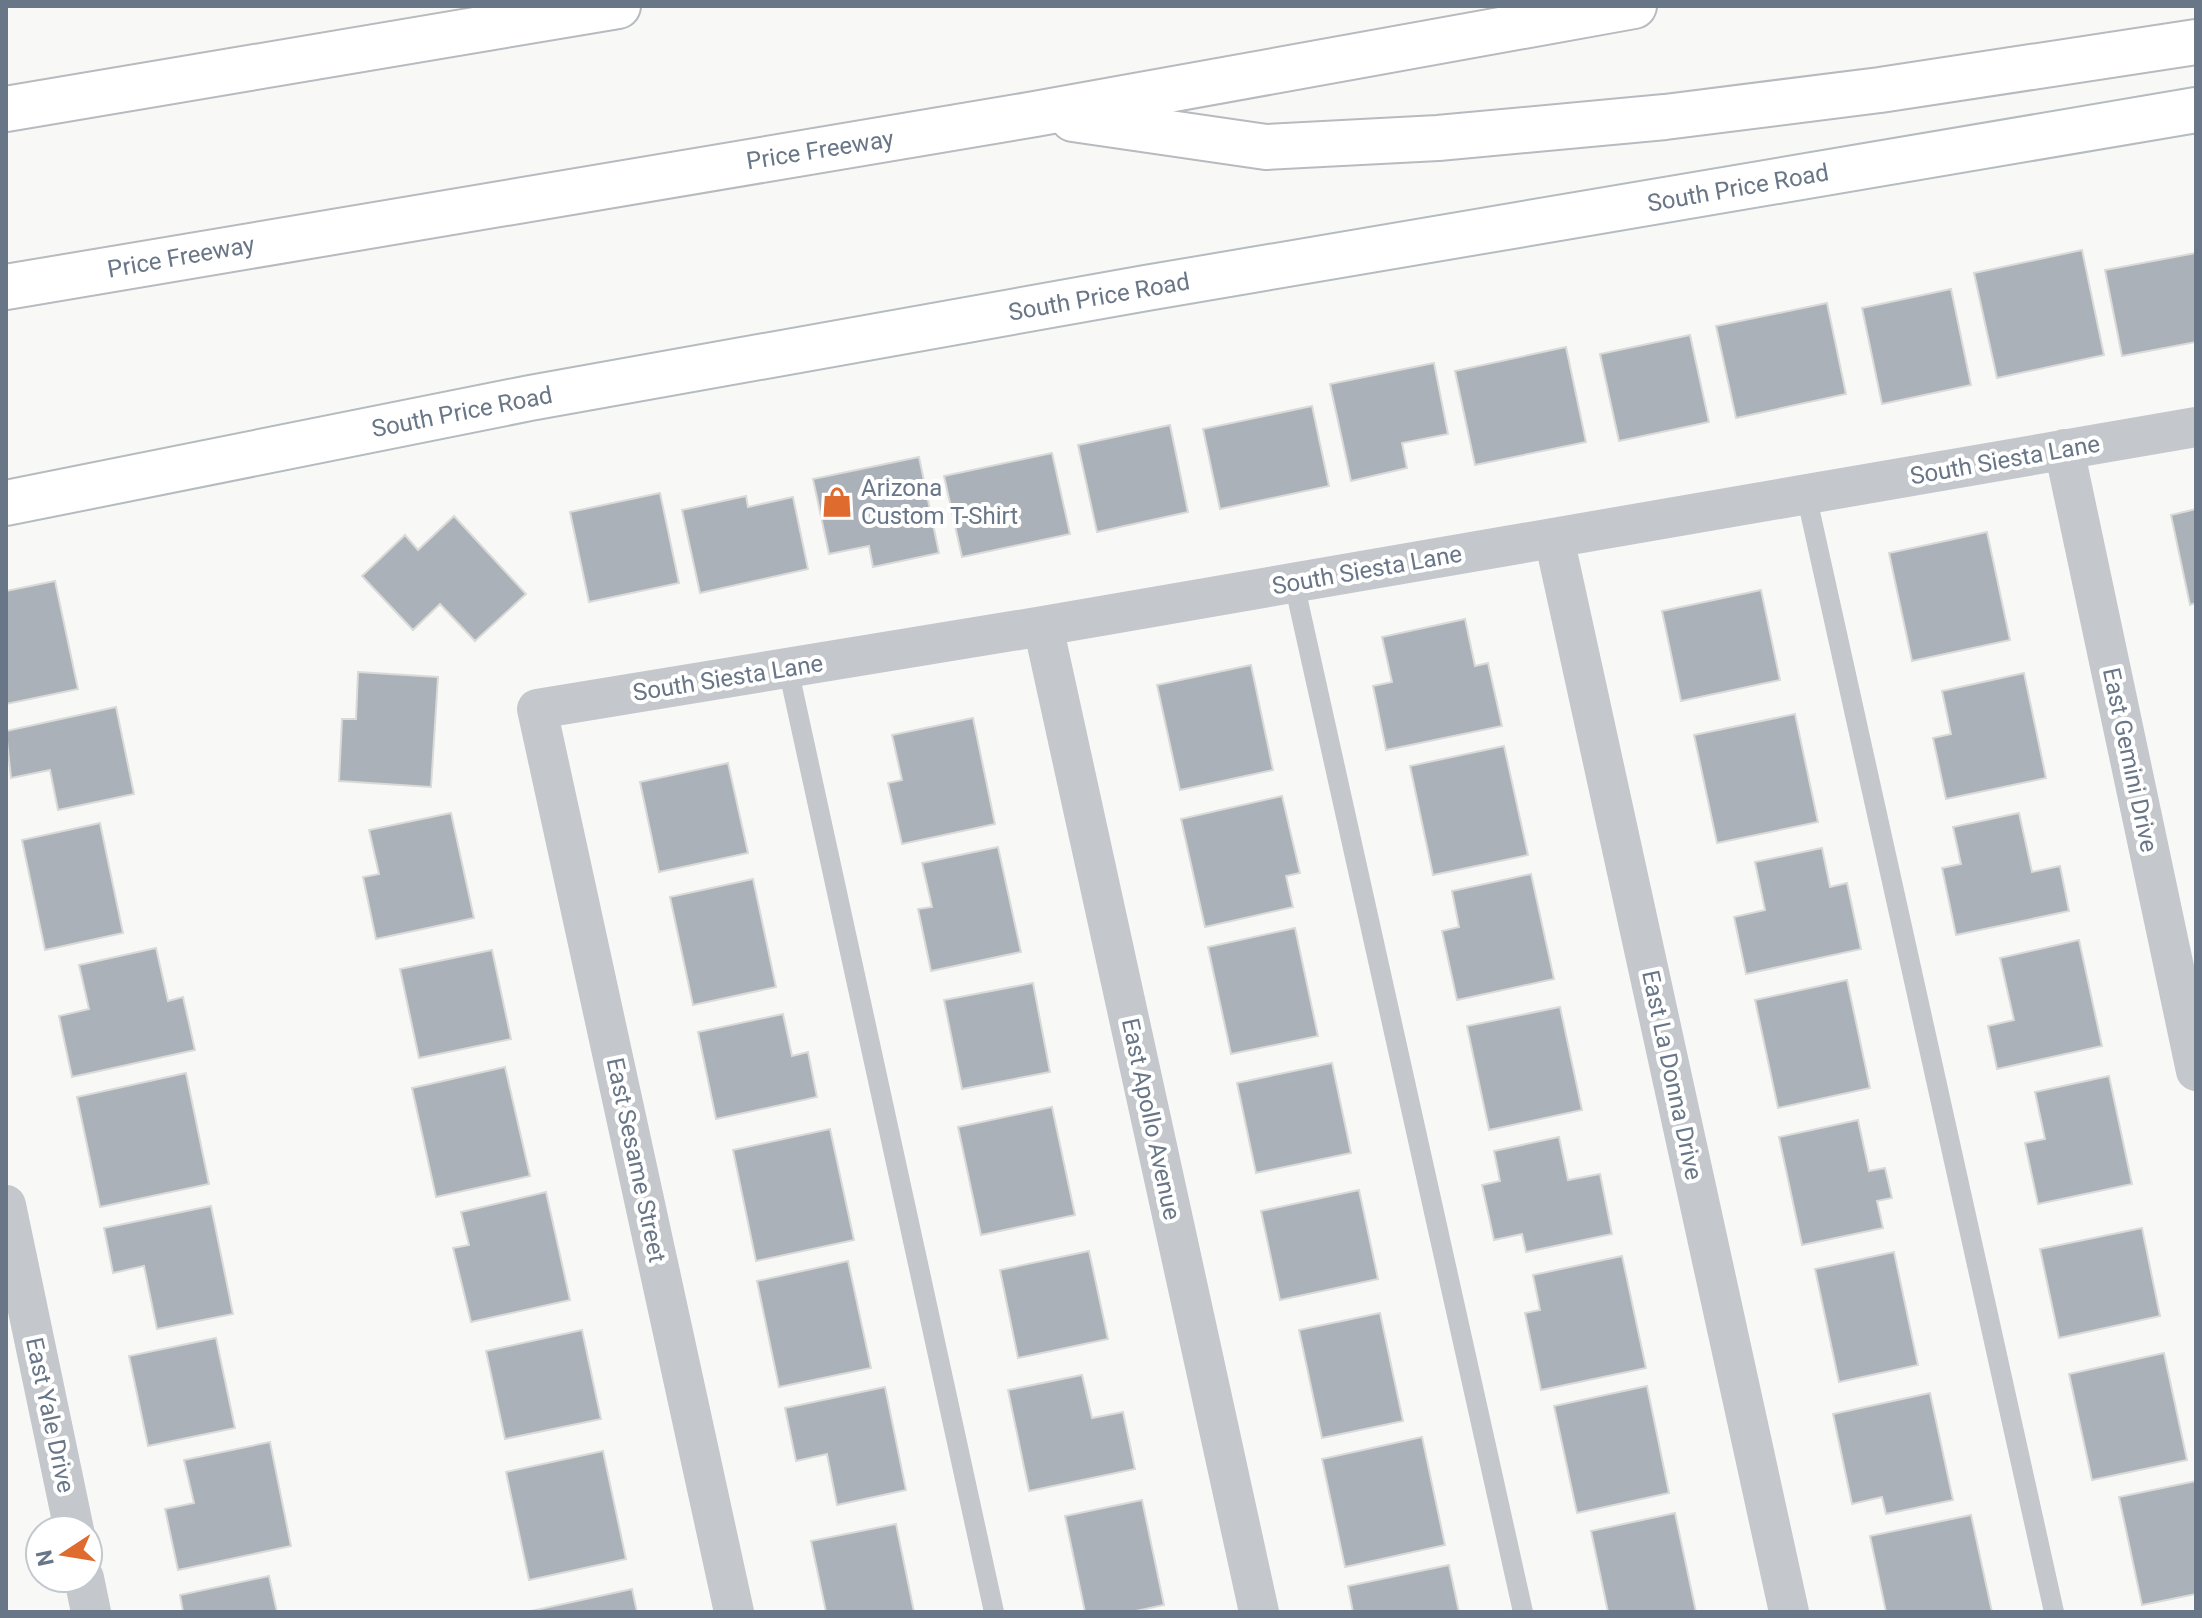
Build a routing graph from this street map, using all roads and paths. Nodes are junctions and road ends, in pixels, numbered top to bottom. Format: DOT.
graph roads {
  1 [pos="618,6"];
  2 [pos="1634,6"];
  3 [pos="2196,42"];
  4 [pos="6,109"];
  5 [pos="2196,110"];
  6 [pos="1035,114"];
  7 [pos="6,287"];
  8 [pos="2196,427"];
  9 [pos="2064,449"];
  10 [pos="1806,494"];
  11 [pos="6,503"];
  12 [pos="1554,538"];
  13 [pos="1294,583"];
  14 [pos="1043,626"];
  15 [pos="788,668"];
  16 [pos="537,709"];
  17 [pos="2196,1071"];
  18 [pos="6,1205"];
  19 [pos="71,1514"];
  20 [pos="734,1612"];
  21 [pos="994,1612"];
  22 [pos="1259,1612"];
  23 [pos="1523,1612"];
  24 [pos="1789,1612"];
  25 [pos="2054,1612"];
  1 -- 4 [label="main road"];
  2 -- 6 [label="main road, Price Freeway"];
  3 -- 6 [label="main road"];
  5 -- 11 [label="main road, South Price Road"];
  6 -- 7 [label="main road, Price Freeway"];
  8 -- 9 [label="street, South Siesta Lane"];
  9 -- 10 [label="street, South Siesta Lane"];
  9 -- 17 [label="street, East Gemini Drive"];
  10 -- 12 [label="street, South Siesta Lane"];
  10 -- 25 [label="lane"];
  12 -- 13 [label="street, South Siesta Lane"];
  12 -- 24 [label="street, East La Donna Drive"];
  13 -- 14 [label="street, South Siesta Lane"];
  13 -- 23 [label="lane"];
  14 -- 15 [label="street, South Siesta Lane"];
  14 -- 22 [label="street, East Apollo Avenue"];
  15 -- 16 [label="street, South Siesta Lane"];
  15 -- 21 [label="lane"];
  16 -- 20 [label="street, East Sesame Street"];
  18 -- 19 [label="street, East Yale Drive"];
}
